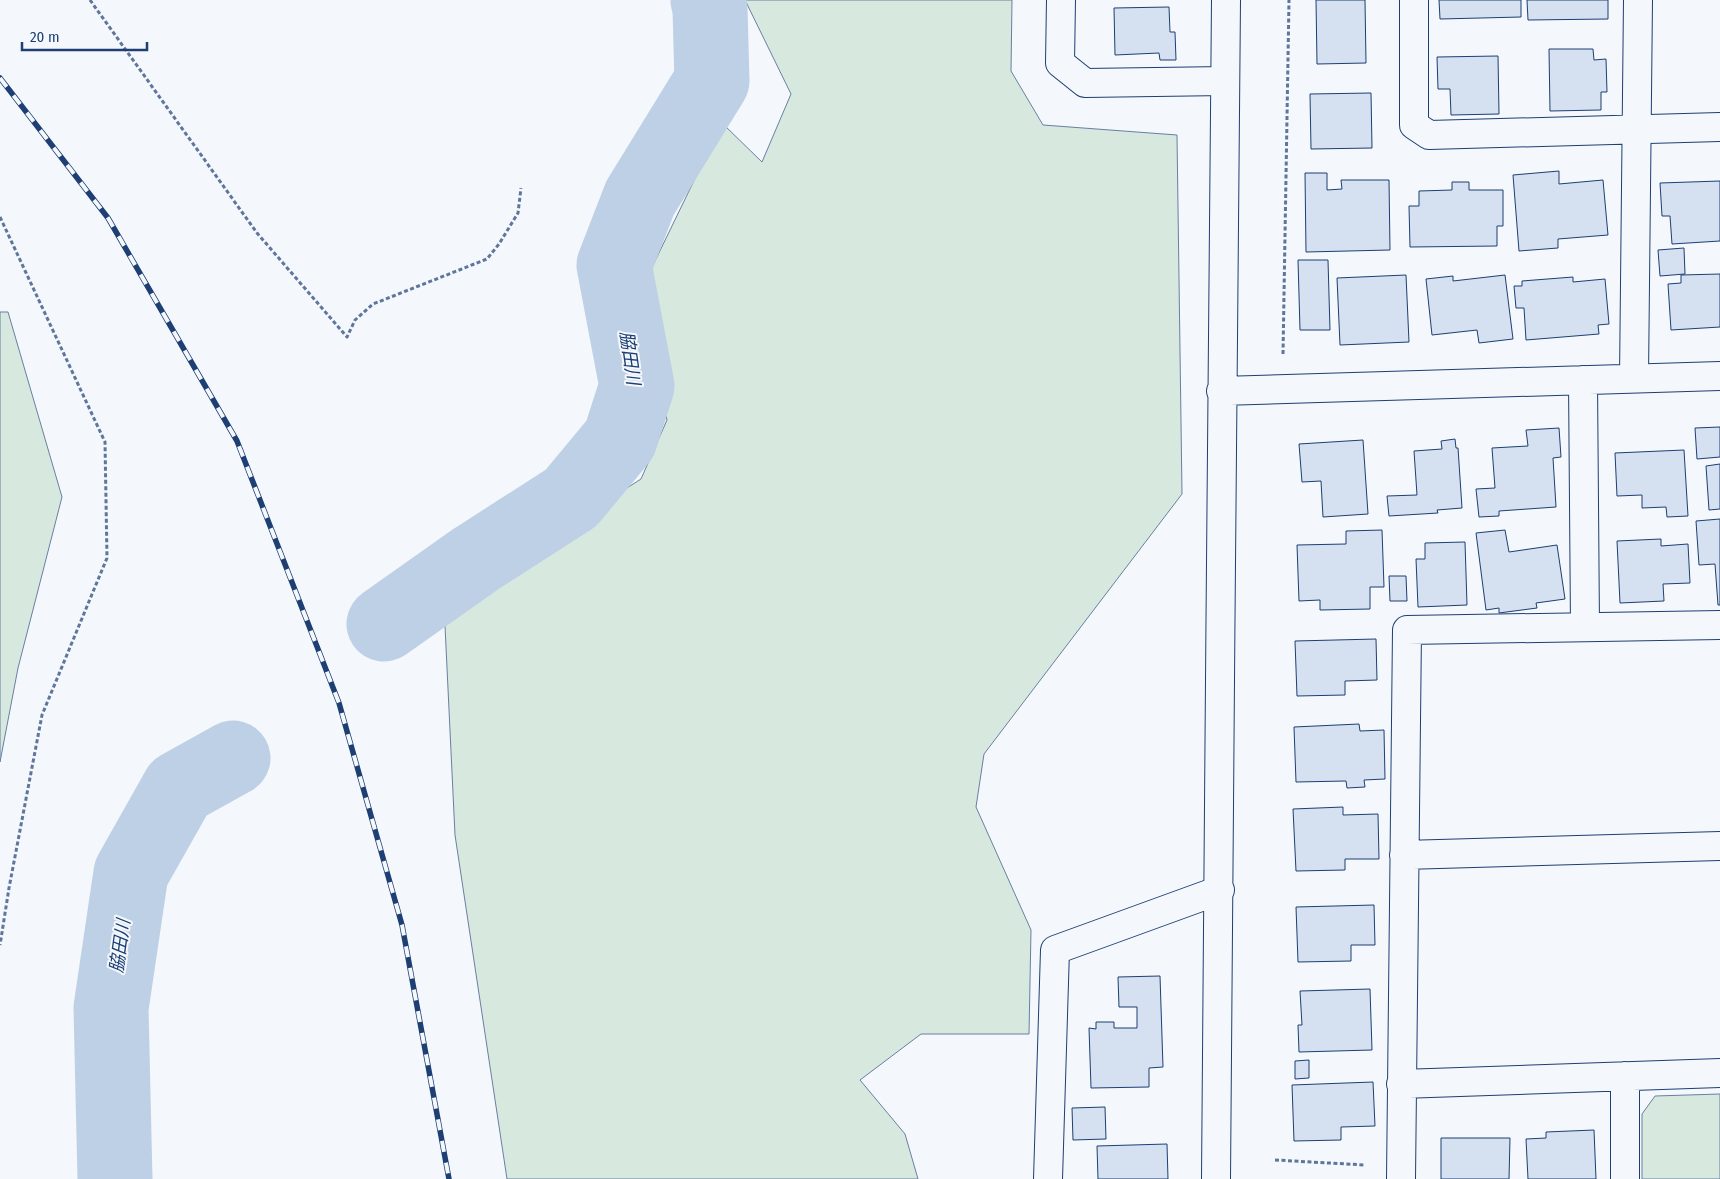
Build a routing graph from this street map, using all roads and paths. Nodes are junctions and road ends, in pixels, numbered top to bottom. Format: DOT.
graph roads {
  1 [pos="90,0"];
  2 [pos="1061,0"];
  3 [pos="1226,0"];
  4 [pos="1289,0"];
  5 [pos="1414,0"];
  6 [pos="1638,0"];
  7 [pos="1224,81"];
  8 [pos="1720,127"];
  9 [pos="1637,129"];
  10 [pos="521,188"];
  11 [pos="0,217"];
  12 [pos="1283,364"];
  13 [pos="1720,376"];
  14 [pos="1634,378"];
  15 [pos="1583,380"];
  16 [pos="1221,391"];
  17 [pos="1720,625"];
  18 [pos="1586,627"];
  19 [pos="1720,846"];
  20 [pos="1404,855"];
  21 [pos="1220,890"];
  22 [pos="0,945"];
  23 [pos="1720,1073"];
  24 [pos="1625,1076"];
  25 [pos="1401,1084"];
  26 [pos="1276,1160"];
  27 [pos="1401,1173"];
  28 [pos="1048,1179"];
  29 [pos="1216,1179"];
  30 [pos="1625,1179"];
  1 -- 10 [label="path"];
  2 -- 7 [label="street"];
  3 -- 7 [label="street"];
  4 -- 12 [label="path"];
  5 -- 9 [label="street"];
  6 -- 9 [label="street"];
  7 -- 16 [label="street"];
  8 -- 9 [label="street"];
  9 -- 14 [label="street"];
  11 -- 22 [label="path"];
  13 -- 14 [label="street"];
  14 -- 15 [label="street"];
  15 -- 16 [label="street"];
  15 -- 18 [label="street"];
  16 -- 21 [label="street"];
  17 -- 18 [label="street"];
  18 -- 20 [label="street"];
  19 -- 20 [label="street"];
  20 -- 25 [label="street"];
  21 -- 28 [label="street"];
  21 -- 29 [label="street"];
  23 -- 24 [label="street"];
  24 -- 25 [label="street"];
  24 -- 30 [label="street"];
  25 -- 27 [label="street"];
  26 -- 27 [label="path"];
}
